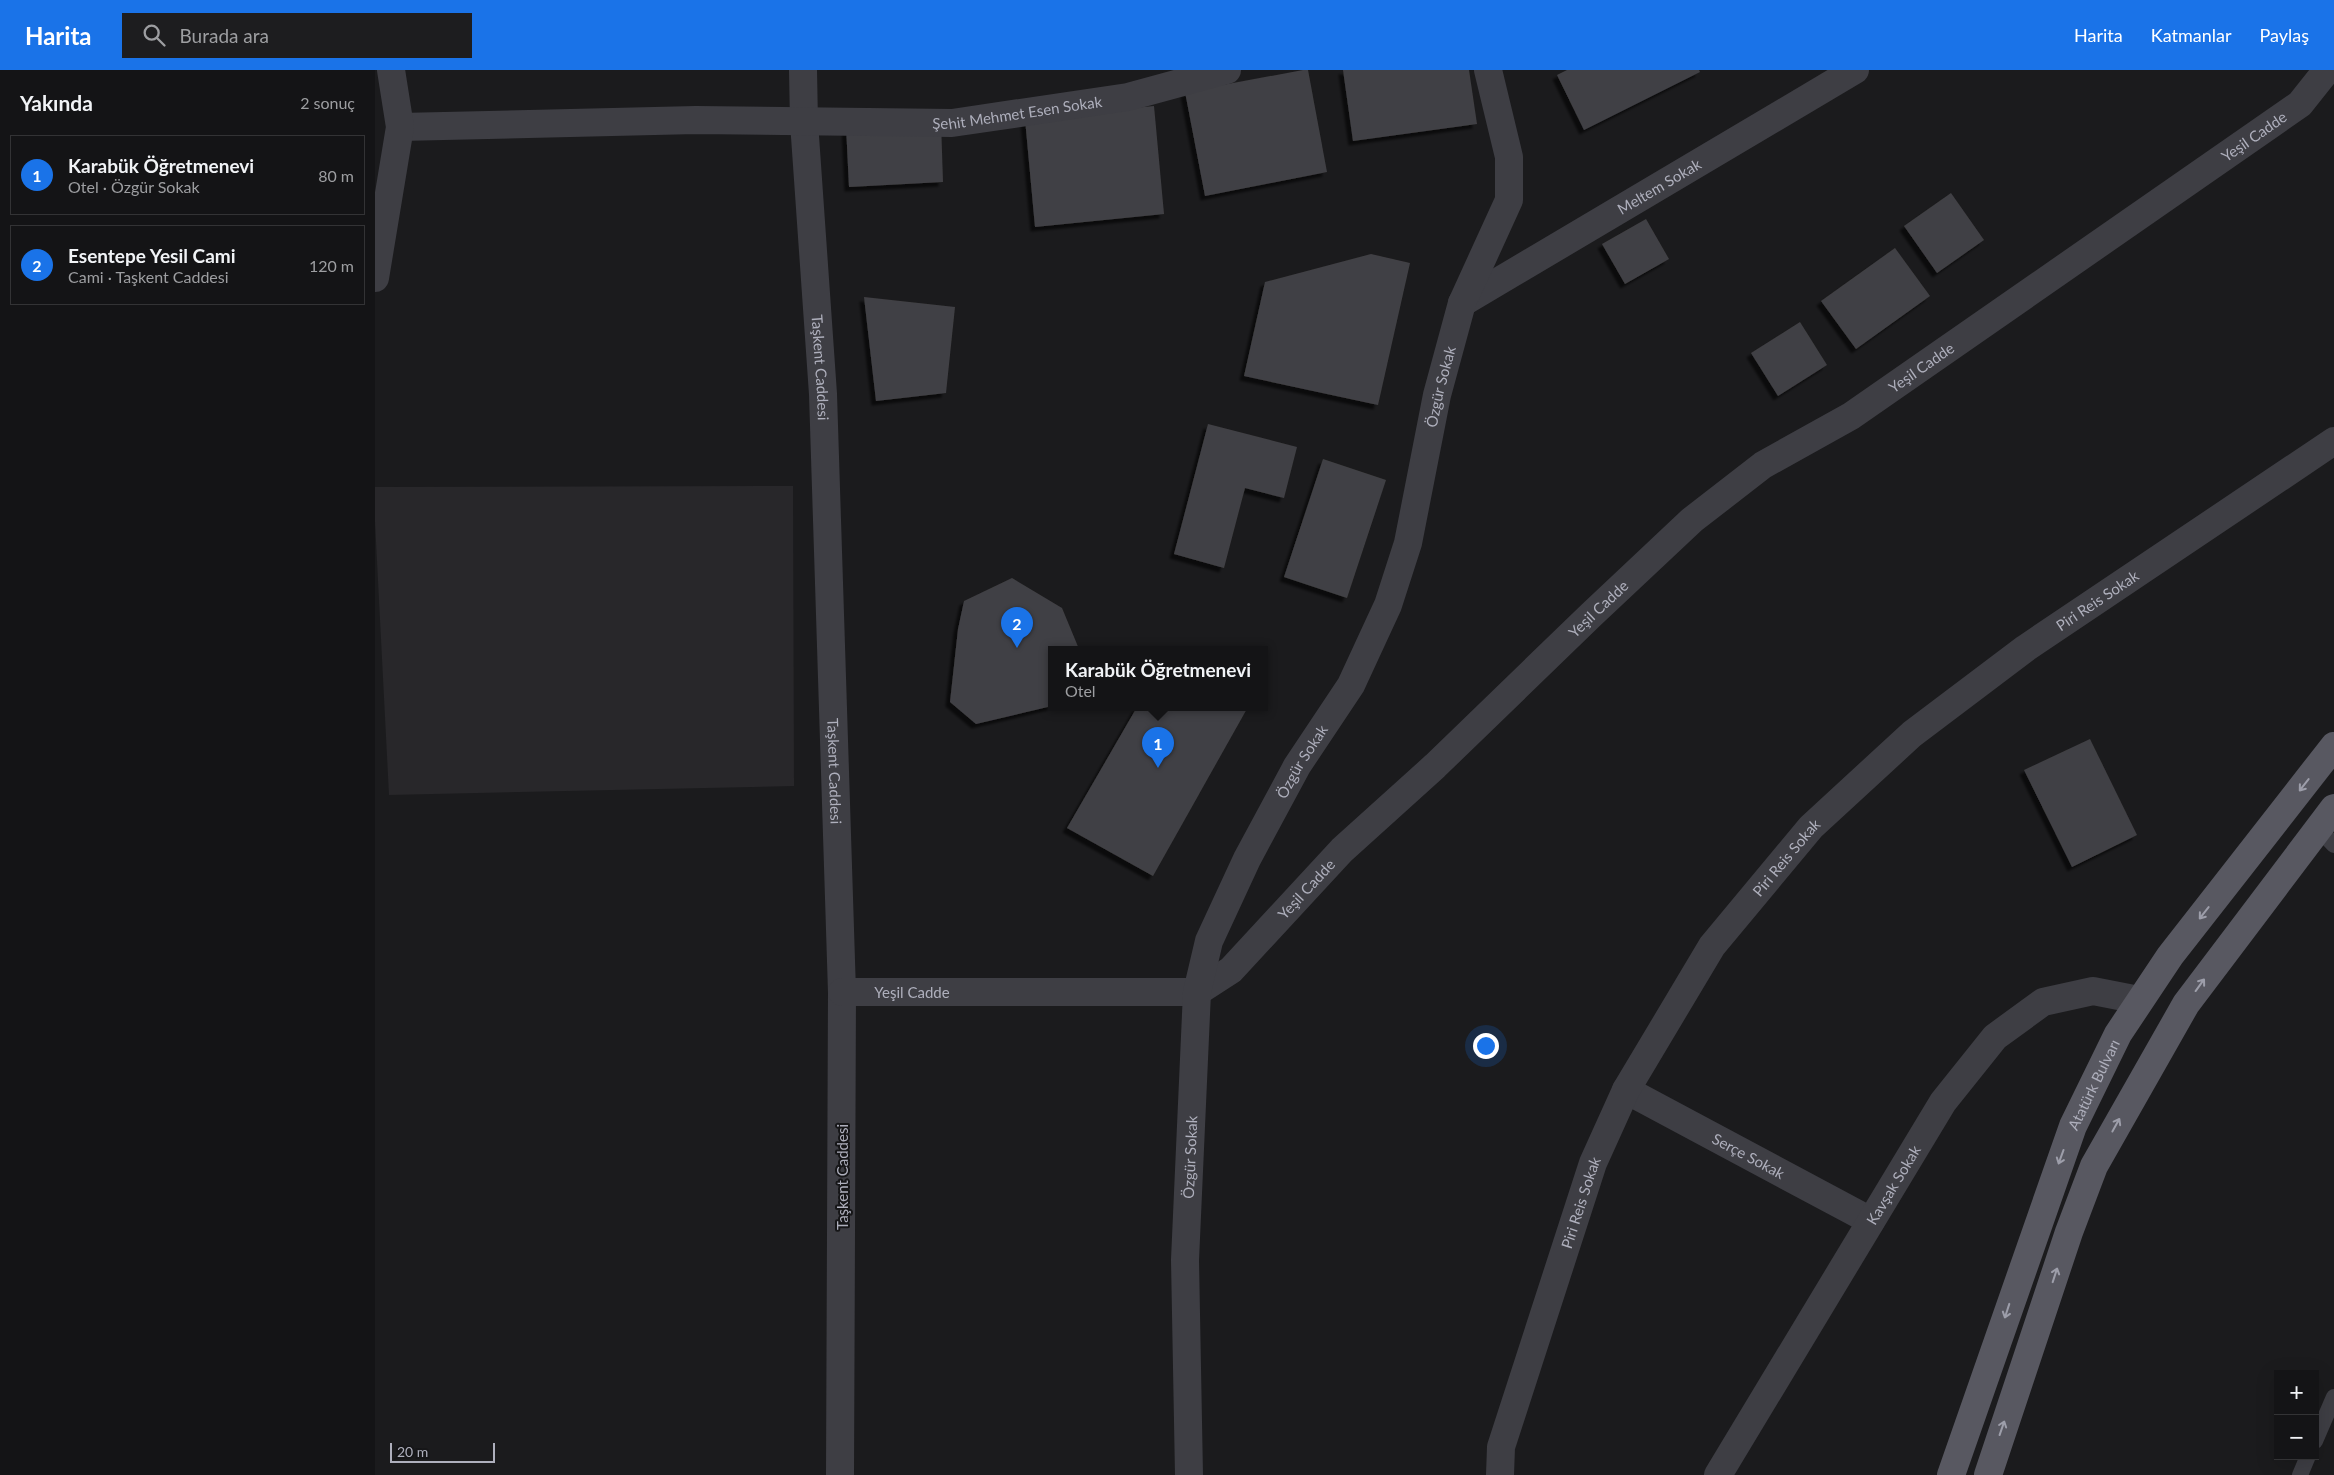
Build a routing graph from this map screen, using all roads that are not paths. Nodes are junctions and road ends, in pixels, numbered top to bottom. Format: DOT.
graph roads {
  1 [pos="391,70"];
  2 [pos="803,70"];
  3 [pos="1227,70"];
  4 [pos="1489,70"];
  5 [pos="1855,70"];
  6 [pos="2327,70"];
  7 [pos="804,122"];
  8 [pos="401,128"];
  9 [pos="375,278"];
  10 [pos="1462,303"];
  11 [pos="2334,442"];
  12 [pos="2334,746"];
  13 [pos="2329,827"];
  14 [pos="842,992"];
  15 [pos="1197,992"];
  16 [pos="2139,1000"];
  17 [pos="1626,1090"];
  18 [pos="1871,1221"];
  19 [pos="2334,1397"];
  20 [pos="2319,1431"];
  21 [pos="2307,1460"];
  22 [pos="841,1475"];
  23 [pos="1189,1475"];
  24 [pos="1500,1475"];
  25 [pos="1718,1475"];
  26 [pos="1951,1475"];
  27 [pos="1987,1475"];
  28 [pos="2300,1475"];
  1 -- 8 [label="street"];
  2 -- 7 [label="street, Taşkent Caddesi"];
  3 -- 7 [label="street, Şehit Mehmet Esen Sokak"];
  4 -- 10 [label="street, Özgür Sokak"];
  5 -- 10 [label="street, Meltem Sokak"];
  6 -- 15 [label="street, Yeşil Cadde"];
  7 -- 8 [label="street, Şehit Mehmet Esen Sokak"];
  7 -- 14 [label="street, Taşkent Caddesi"];
  8 -- 9 [label="street"];
  10 -- 15 [label="street, Özgür Sokak"];
  11 -- 17 [label="street, Piri Reis Sokak"];
  12 -- 16 [label="main road, Atatürk Bulvarı, one-way"];
  27 -- 13 [label="main road, one-way"];
  14 -- 15 [label="street, Yeşil Cadde"];
  14 -- 22 [label="street, Taşkent Caddesi"];
  15 -- 23 [label="street, Özgür Sokak"];
  16 -- 18 [label="street, Kavşak Sokak"];
  16 -- 26 [label="main road, Atatürk Bulvarı, one-way"];
  17 -- 18 [label="street, Serçe Sokak"];
  17 -- 24 [label="street, Piri Reis Sokak"];
  18 -- 25 [label="street, Kavşak Sokak"];
  19 -- 20 [label="lane"];
  21 -- 28 [label="lane"];
}
